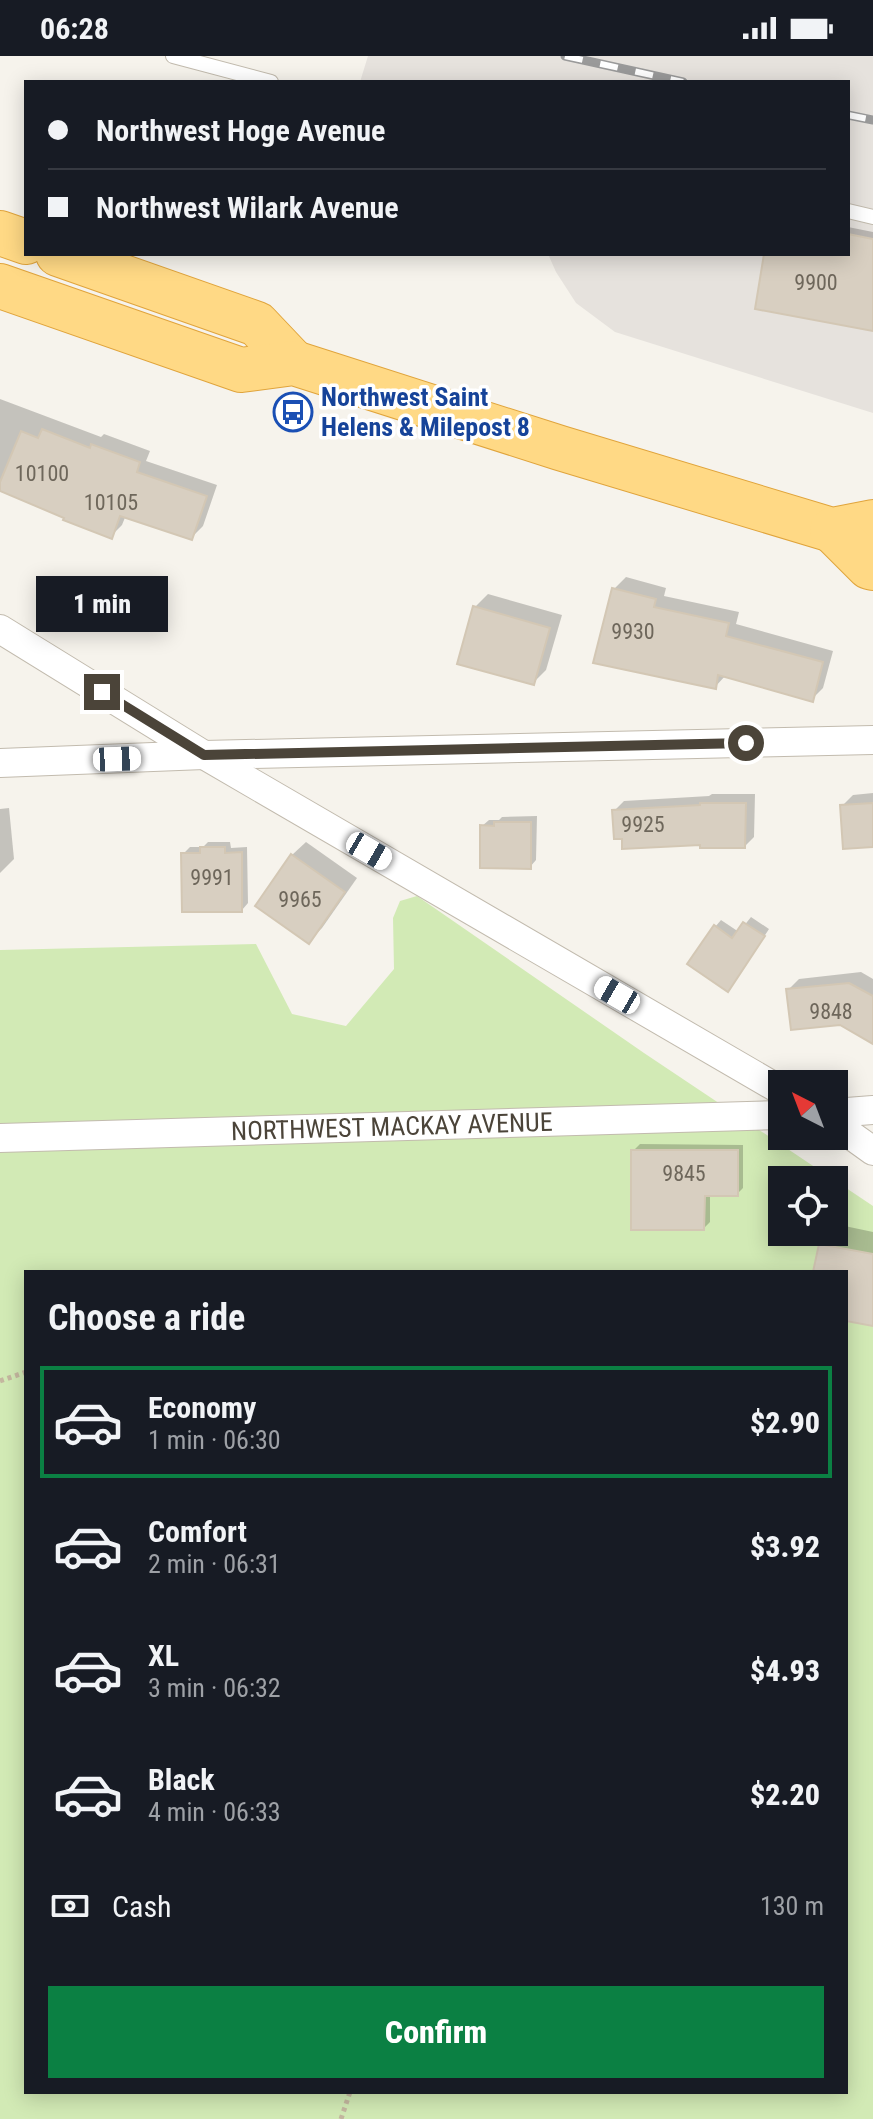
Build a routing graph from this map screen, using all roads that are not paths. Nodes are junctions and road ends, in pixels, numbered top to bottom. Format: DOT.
graph roads {
  1 [pos="173,56"];
  2 [pos="263,80"];
  3 [pos="850,211"];
  4 [pos="873,217"];
  5 [pos="0,233"];
  6 [pos="24,241"];
  7 [pos="64,256"];
  8 [pos="0,286"];
  9 [pos="294,363"];
  10 [pos="852,526"];
  11 [pos="873,568"];
  12 [pos="0,629"];
  13 [pos="873,740"];
  14 [pos="204,755"];
  15 [pos="0,763"];
  16 [pos="768,1083"];
  17 [pos="873,1110"];
  18 [pos="848,1112"];
  19 [pos="768,1115"];
  20 [pos="848,1133"];
  21 [pos="0,1138"];
  22 [pos="873,1151"];
  1 -- 2 [label="lane"];
  3 -- 4 [label="lane"];
  5 -- 6 [label="highway"];
  7 -- 9 [label="highway"];
  8 -- 9 [label="highway"];
  9 -- 10 [label="highway"];
  10 -- 11 [label="highway"];
  12 -- 14 [label="street"];
  13 -- 14 [label="street"];
  14 -- 15 [label="street"];
  14 -- 16 [label="street"];
  17 -- 18 [label="street"];
  19 -- 21 [label="street, NORTHWEST MACKAY AVENUE"];
  20 -- 22 [label="street"];
}
